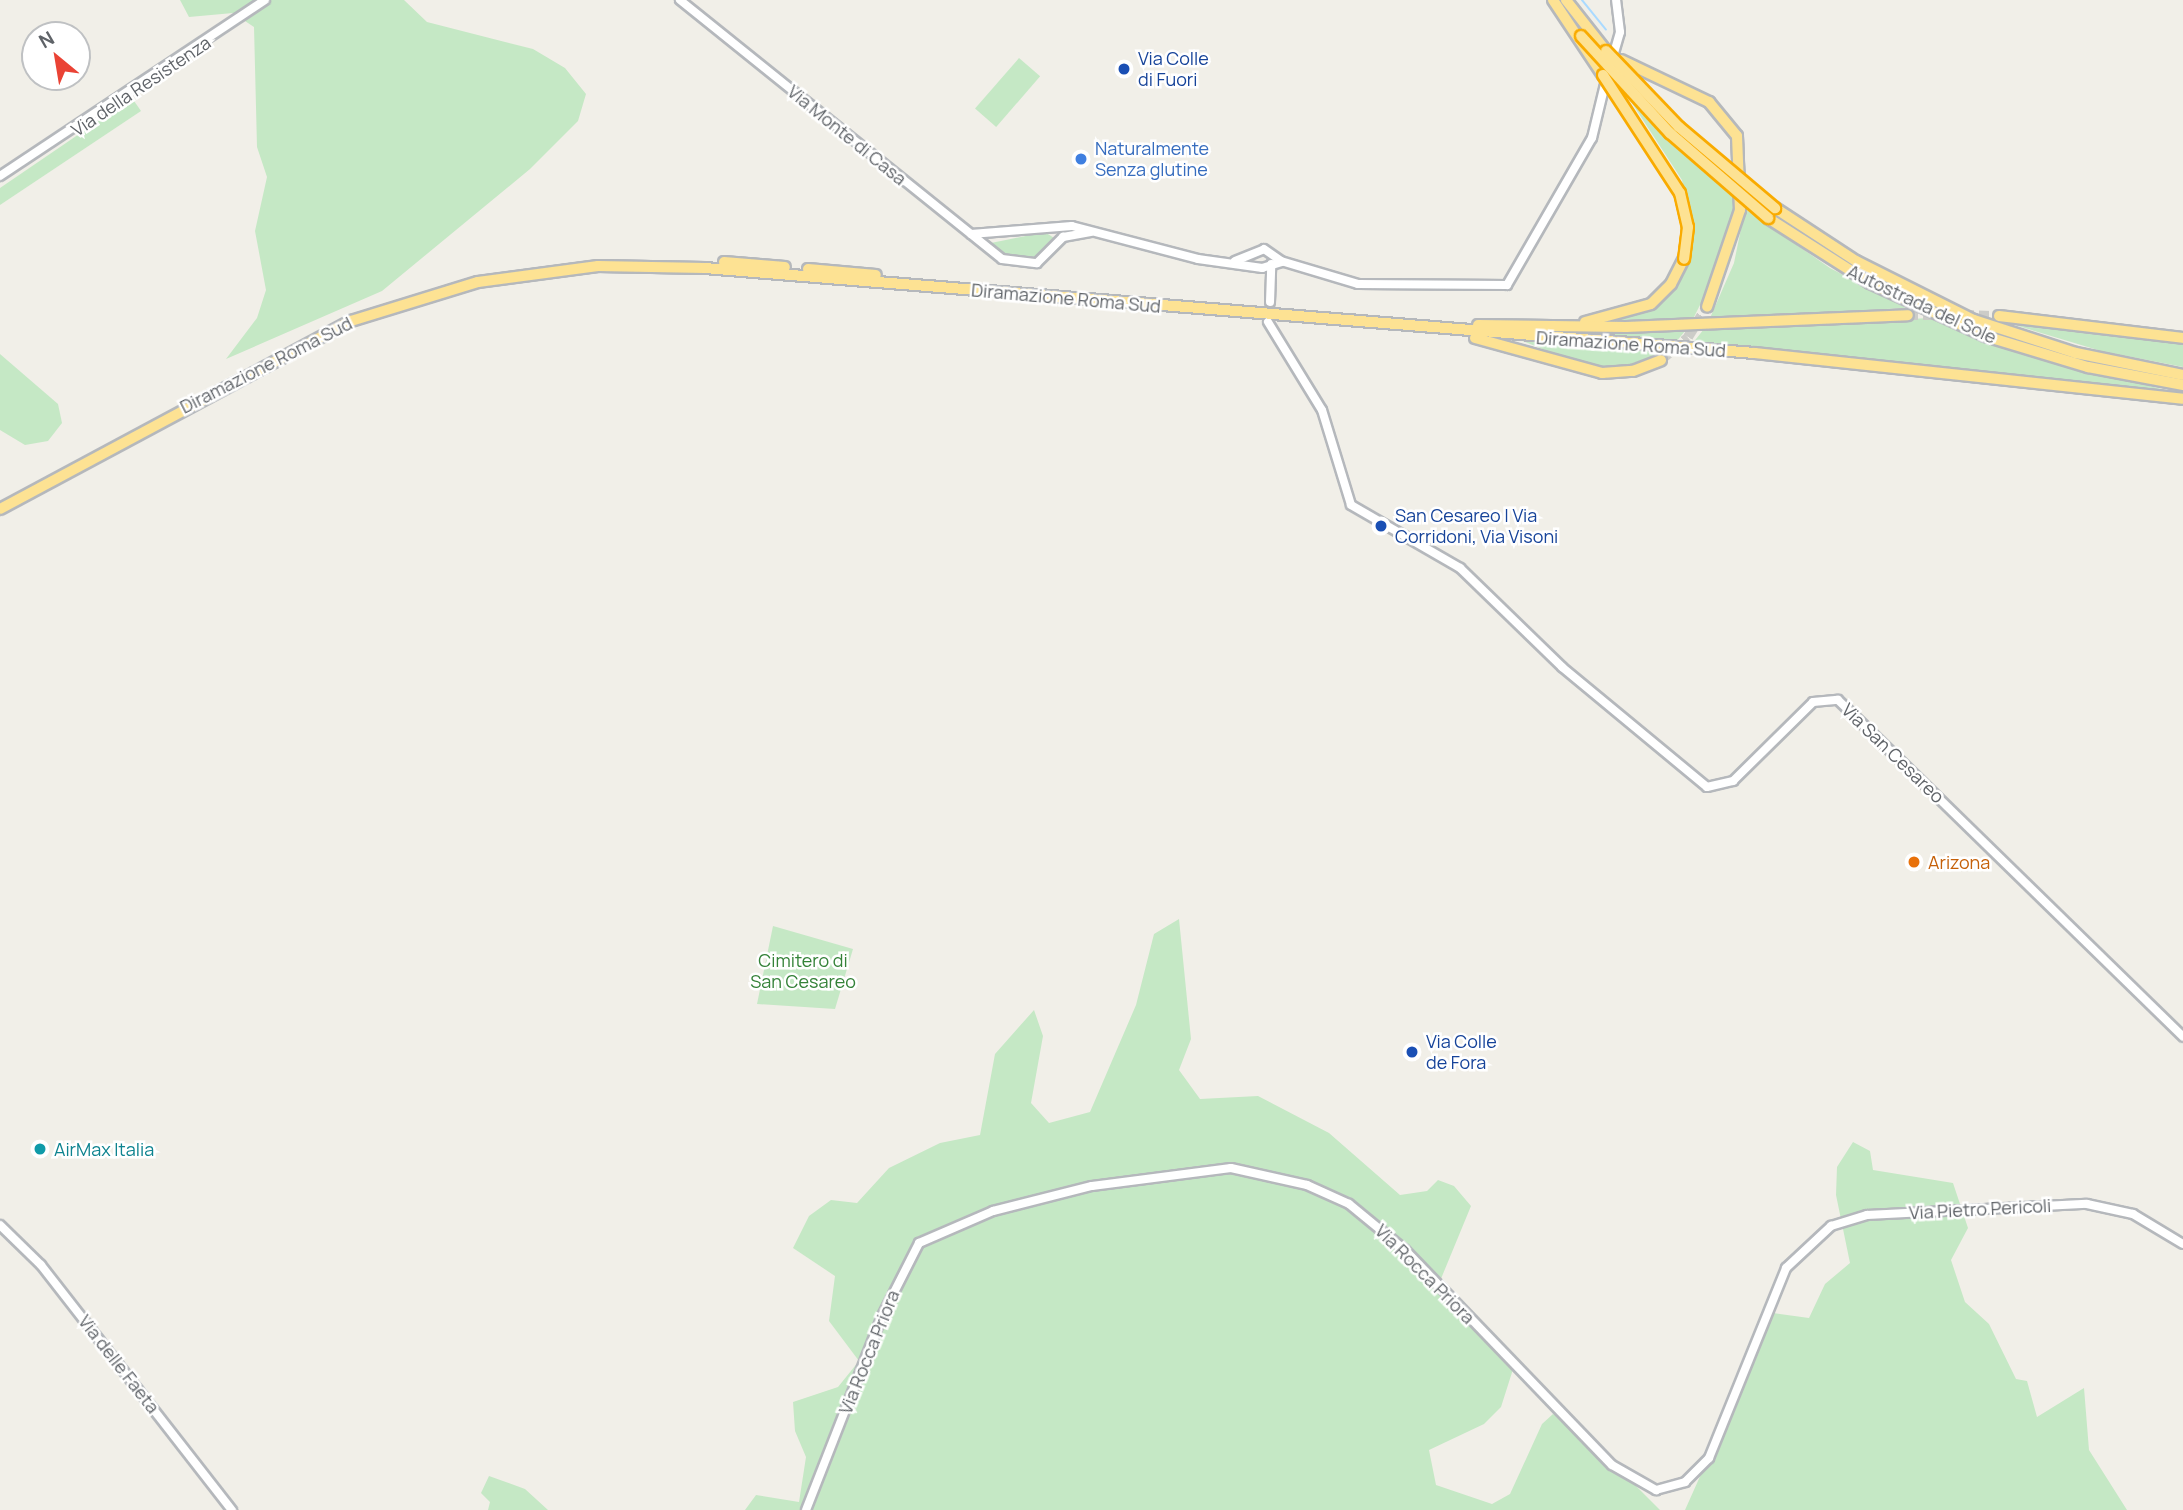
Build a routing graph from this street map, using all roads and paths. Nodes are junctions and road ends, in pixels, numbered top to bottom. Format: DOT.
graph roads {
  1 [pos="265,0"];
  2 [pos="680,0"];
  3 [pos="1553,0"];
  4 [pos="1566,0"];
  5 [pos="1616,0"];
  6 [pos="1581,36"];
  7 [pos="1606,51"];
  8 [pos="0,173"];
  9 [pos="1091,232"];
  10 [pos="968,233"];
  11 [pos="1272,260"];
  12 [pos="1235,261"];
  13 [pos="1260,268"];
  14 [pos="1271,281"];
  15 [pos="1270,302"];
  16 [pos="1707,307"];
  17 [pos="1908,315"];
  18 [pos="2000,316"];
  19 [pos="1268,322"];
  20 [pos="1541,327"];
  21 [pos="1435,328"];
  22 [pos="2183,338"];
  23 [pos="1661,360"];
  24 [pos="2183,375"];
  25 [pos="2183,385"];
  26 [pos="2183,399"];
  27 [pos="0,500"];
  28 [pos="0,509"];
  29 [pos="2183,1037"];
  30 [pos="0,1224"];
  31 [pos="2183,1244"];
  32 [pos="1786,1268"];
  33 [pos="232,1510"];
  34 [pos="806,1510"];
  1 -- 8 [label="street, Via della Resistenza"];
  2 -- 10 [label="street, Via Monte di Casa"];
  3 -- 6 [label="highway, Autostrada del Sole"];
  4 -- 7 [label="highway, Autostrada del Sole"];
  5 -- 11 [label="street"];
  6 -- 20 [label="highway, bridge"];
  6 -- 25 [label="highway, Autostrada del Sole, bridge"];
  7 -- 16 [label="highway"];
  7 -- 24 [label="highway, Autostrada del Sole, bridge"];
  9 -- 10 [label="street"];
  9 -- 10 [label="street, Via Monte di Casa"];
  9 -- 12 [label="street"];
  11 -- 12 [label="street"];
  11 -- 13 [label="street"];
  11 -- 14 [label="street"];
  12 -- 13 [label="street"];
  13 -- 14 [label="street"];
  14 -- 15 [label="street"];
  17 -- 20 [label="highway"];
  18 -- 22 [label="highway"];
  19 -- 29 [label="street, Via San Cesareo"];
  20 -- 27 [label="highway, Diramazione Roma Sud"];
  21 -- 23 [label="highway"];
  21 -- 26 [label="highway, Diramazione Roma Sud"];
  21 -- 28 [label="highway, Diramazione Roma Sud"];
  30 -- 33 [label="street, Via delle Faeta"];
  31 -- 32 [label="street, Via Pietro Pericoli"];
  32 -- 34 [label="street, Via Rocca Priora"];
}
